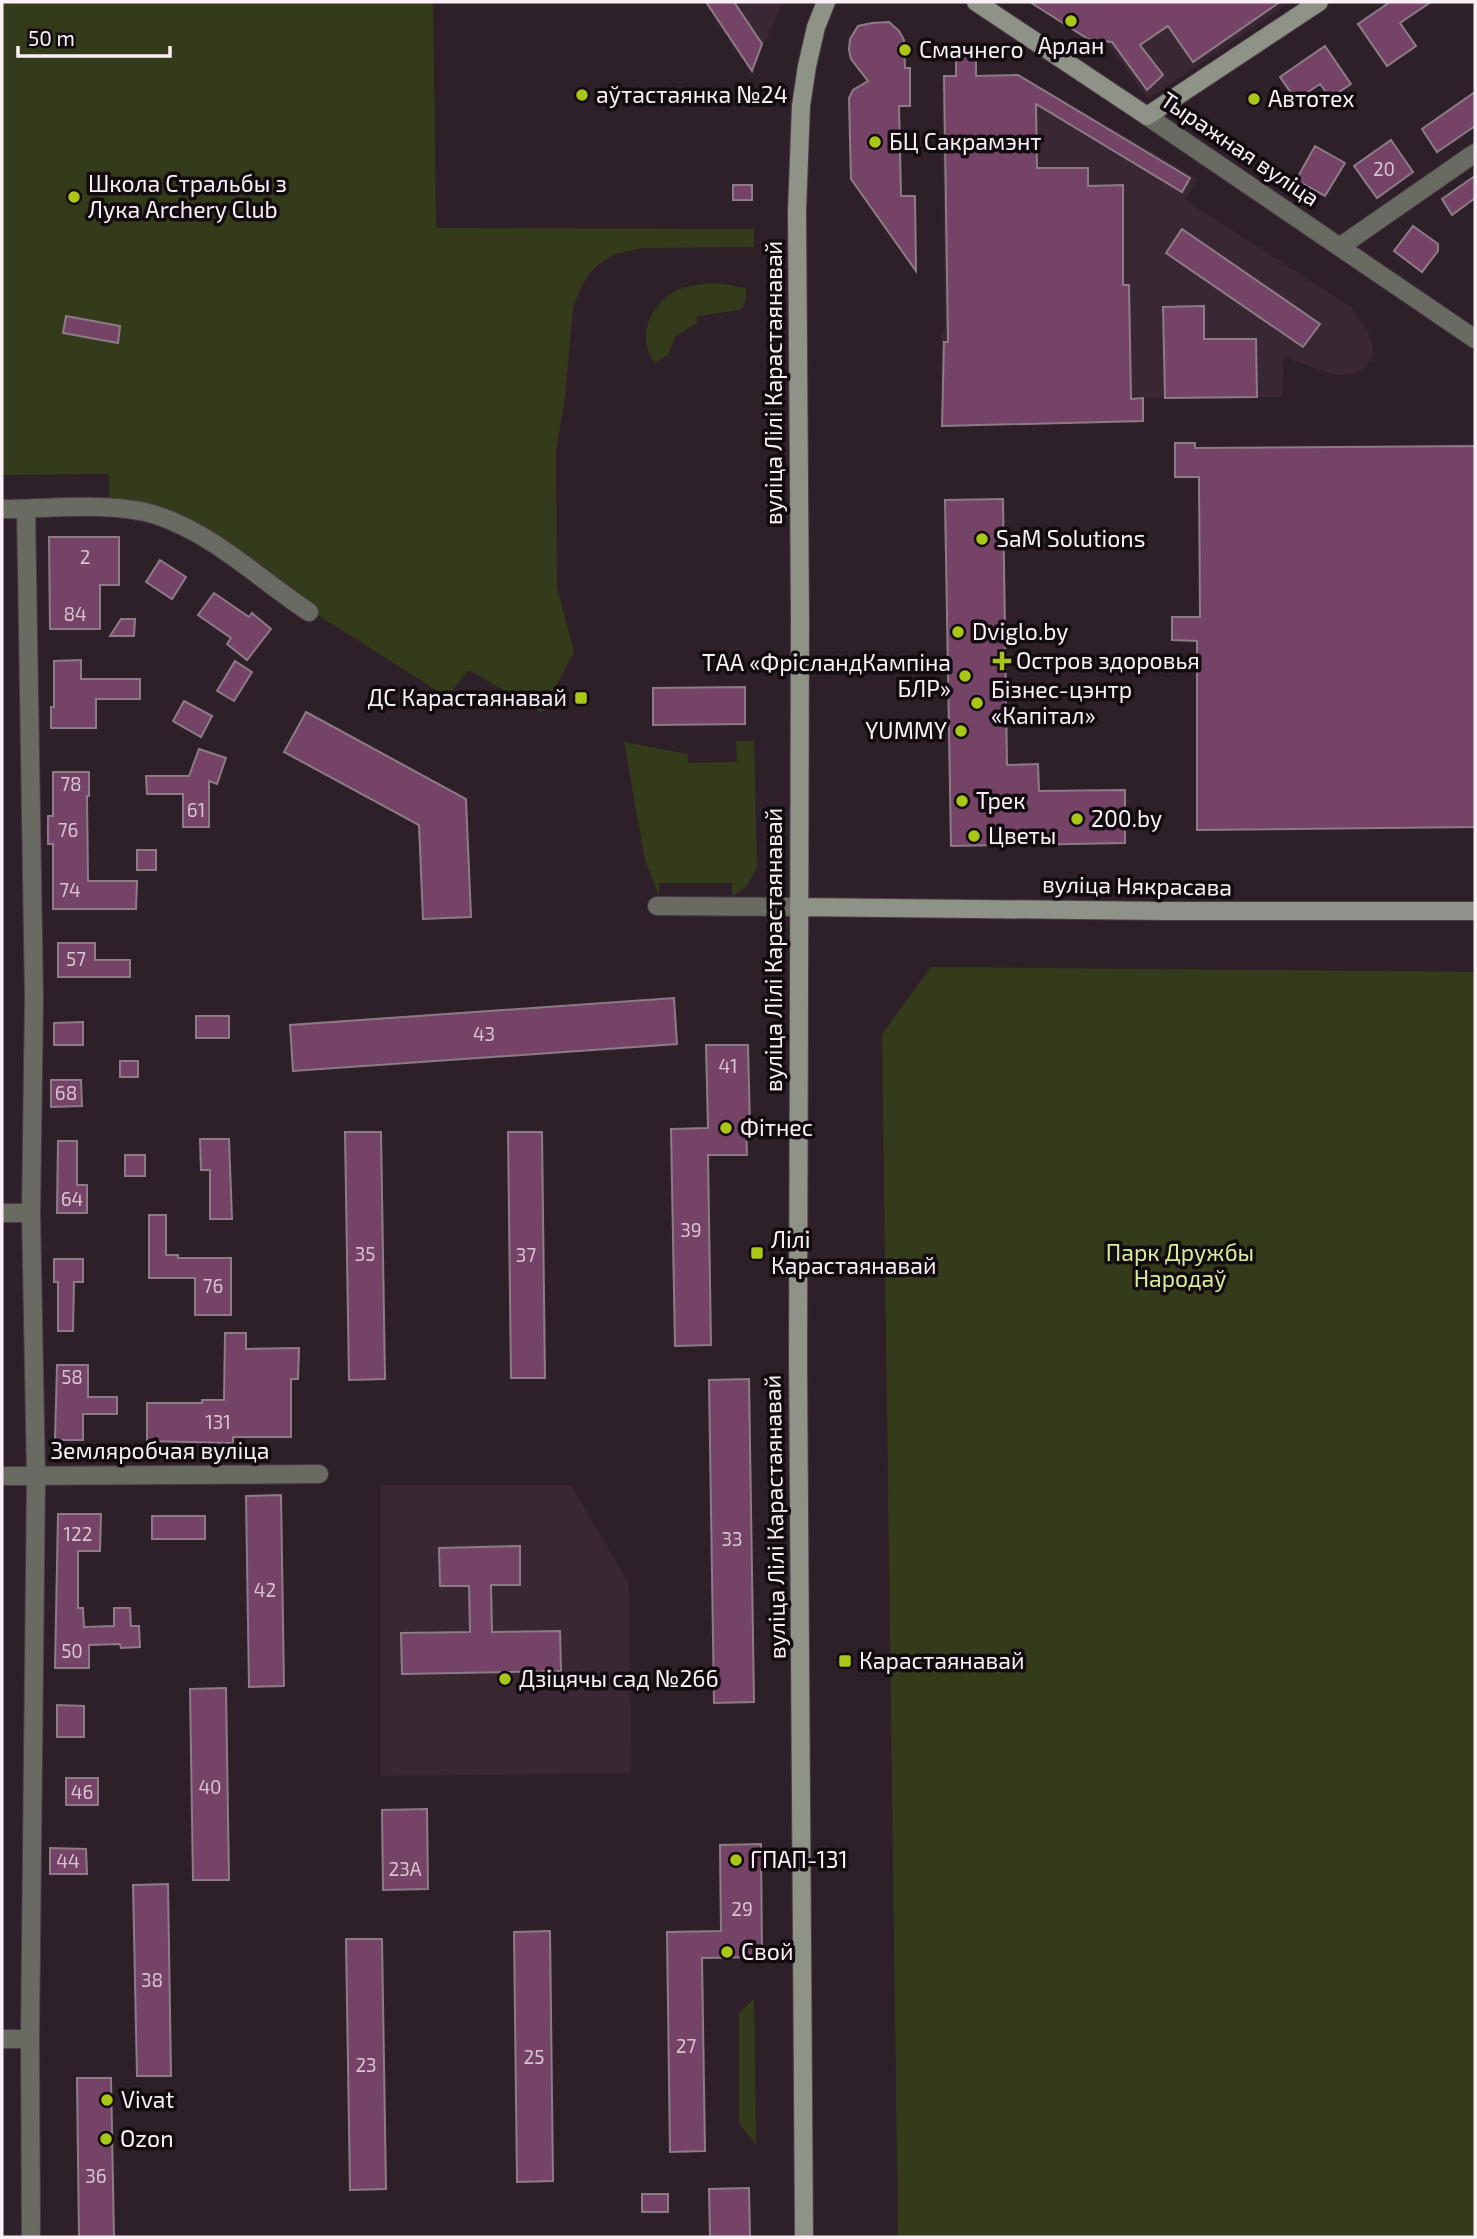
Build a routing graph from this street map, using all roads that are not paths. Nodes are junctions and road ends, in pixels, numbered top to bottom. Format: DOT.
graph roads {
  1 [pos="826,2"];
  2 [pos="976,2"];
  3 [pos="1319,2"];
  4 [pos="1147,116"];
  5 [pos="1475,153"];
  6 [pos="1341,246"];
  7 [pos="1475,339"];
  8 [pos="2,509"];
  9 [pos="26,509"];
  10 [pos="309,612"];
  11 [pos="657,906"];
  12 [pos="799,906"];
  13 [pos="1475,911"];
  14 [pos="2,1213"];
  15 [pos="32,1213"];
  16 [pos="319,1474"];
  17 [pos="2,1476"];
  18 [pos="36,1476"];
  19 [pos="2,2039"];
  20 [pos="30,2039"];
  21 [pos="32,2237"];
  22 [pos="804,2237"];
  1 -- 12 [label="main road, вуліца Лілі Карастаянавай"];
  2 -- 4 [label="main road, Тыражная вуліца"];
  3 -- 4 [label="main road"];
  4 -- 6 [label="street, Тыражная вуліца"];
  5 -- 6 [label="street"];
  6 -- 7 [label="street, Тыражная вуліца"];
  8 -- 9 [label="street"];
  9 -- 10 [label="street"];
  9 -- 15 [label="street"];
  11 -- 12 [label="street"];
  12 -- 13 [label="main road, вуліца Някрасава"];
  12 -- 22 [label="main road, вуліца Лілі Карастаянавай"];
  14 -- 15 [label="street"];
  15 -- 18 [label="street"];
  16 -- 18 [label="street, Земляробчая вуліца"];
  17 -- 18 [label="street, Земляробчая вуліца"];
  18 -- 20 [label="street"];
  19 -- 20 [label="street"];
  20 -- 21 [label="street"];
}
